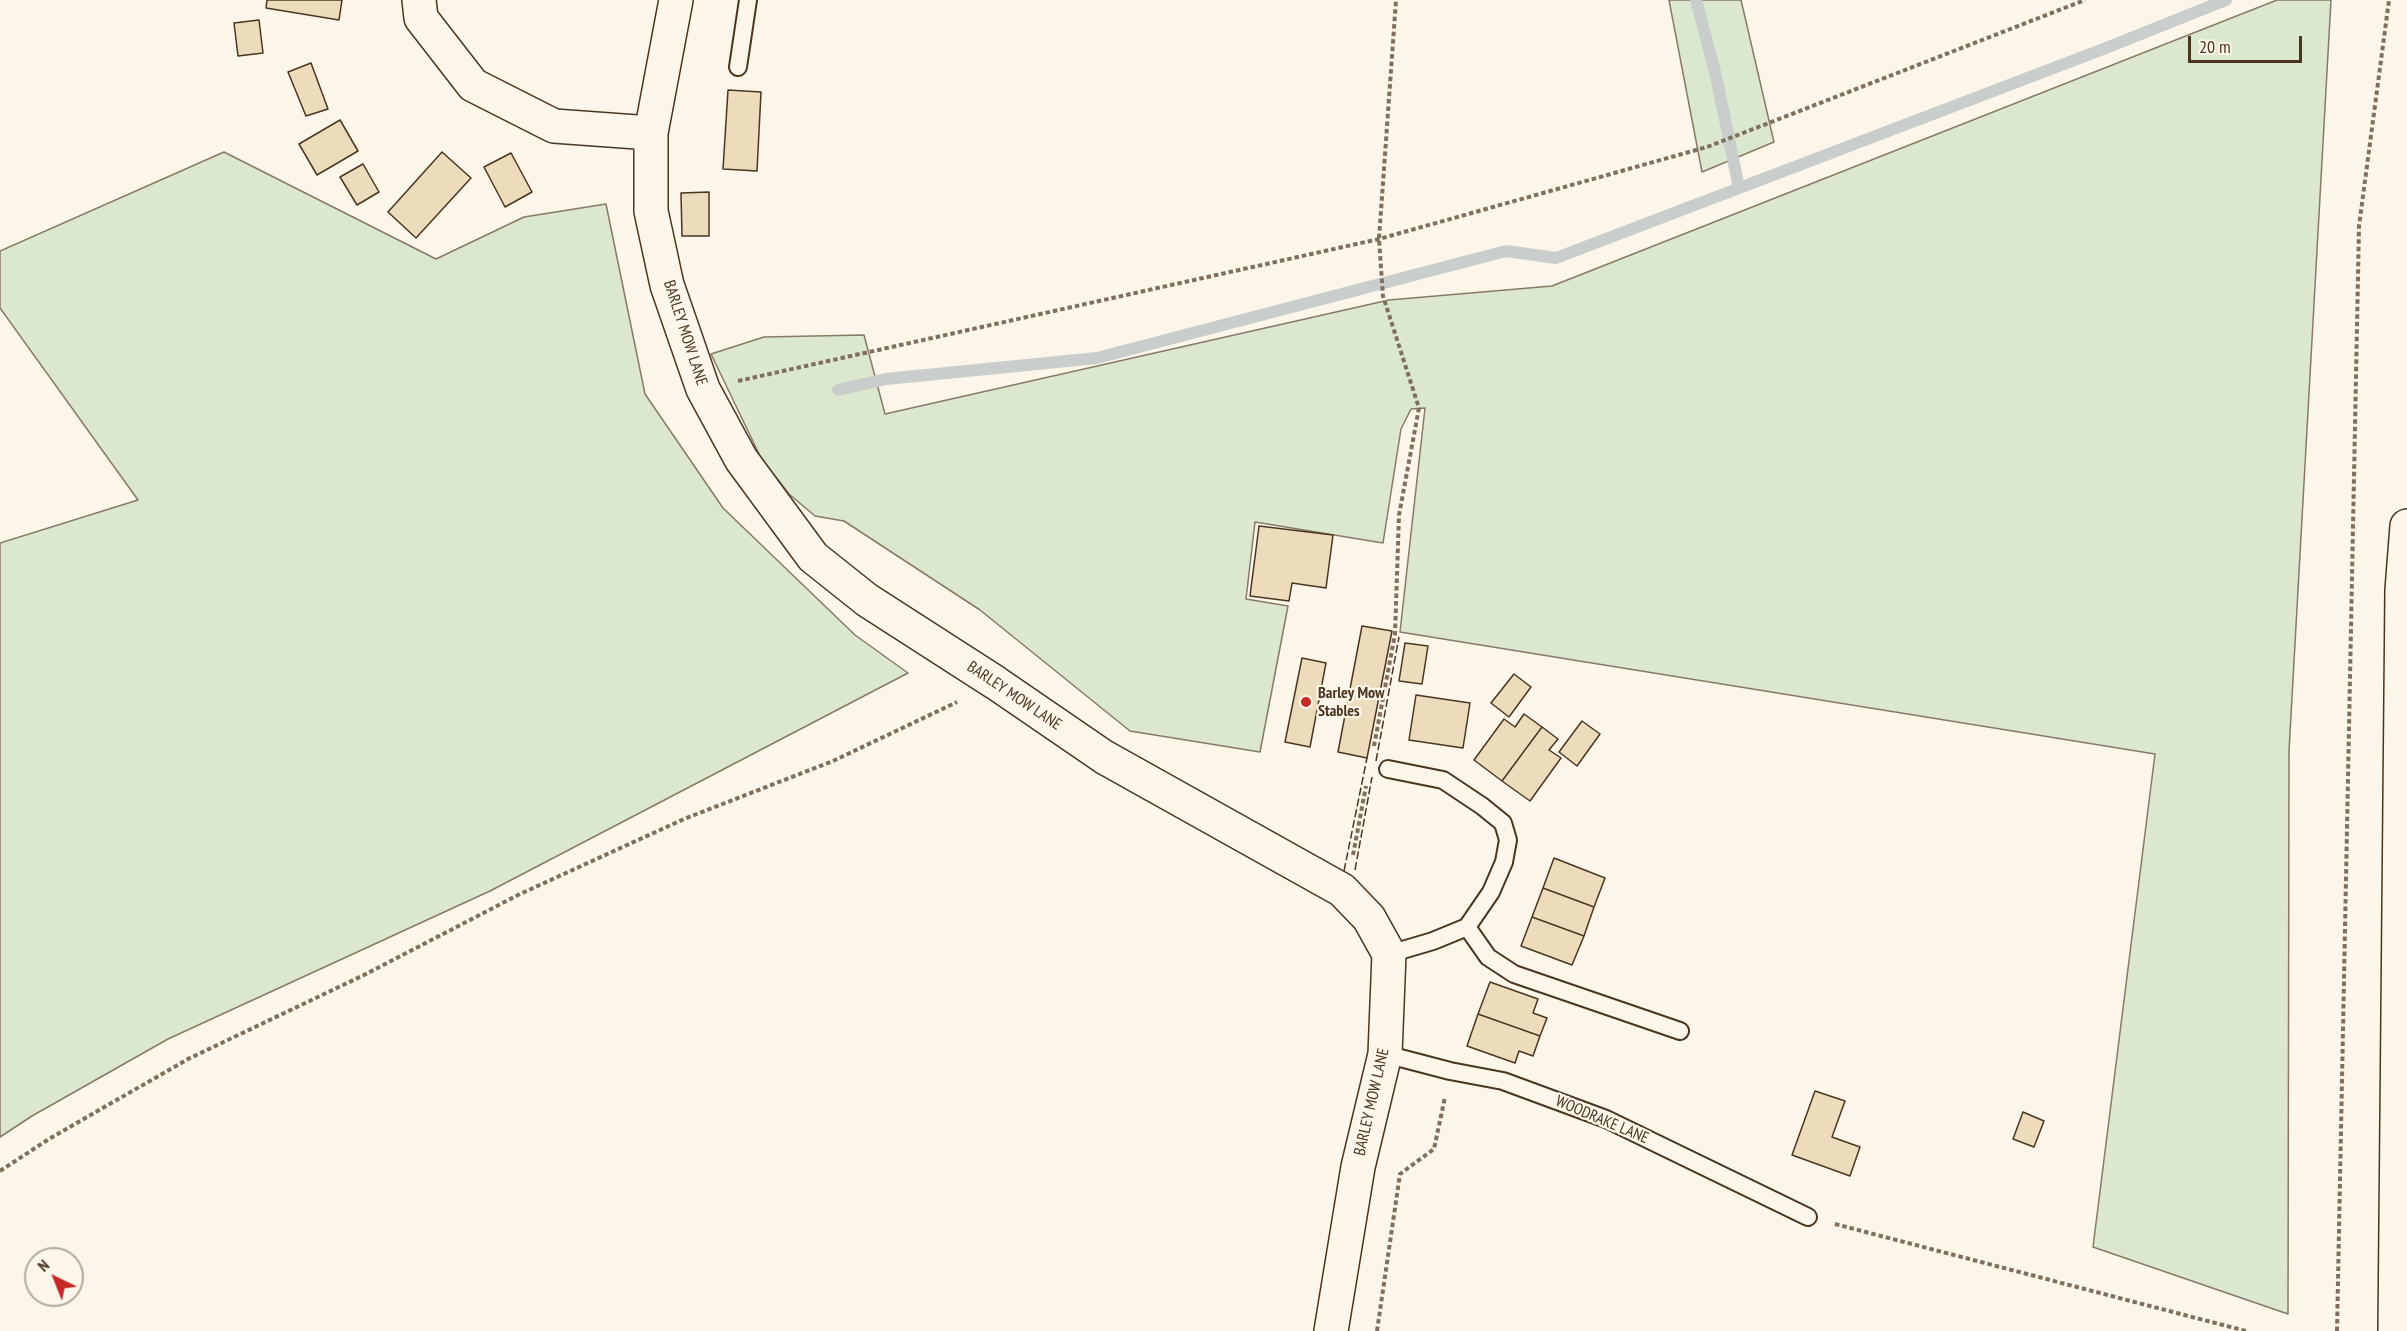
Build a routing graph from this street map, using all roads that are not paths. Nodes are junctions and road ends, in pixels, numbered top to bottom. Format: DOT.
graph roads {
  1 [pos="419,0"];
  2 [pos="676,0"];
  3 [pos="748,0"];
  4 [pos="738,66"];
  5 [pos="651,133"];
  6 [pos="2407,526"];
  7 [pos="1388,769"];
  8 [pos="1467,927"];
  9 [pos="1389,954"];
  10 [pos="1680,1031"];
  11 [pos="1385,1054"];
  12 [pos="1808,1217"];
  13 [pos="1331,1331"];
  14 [pos="2395,1331"];
  1 -- 5 [label="main road"];
  2 -- 5 [label="main road, BARLEY MOW LANE"];
  3 -- 4 [label="lane"];
  5 -- 9 [label="main road, BARLEY MOW LANE"];
  6 -- 14 [label="main road"];
  7 -- 8 [label="lane"];
  8 -- 9 [label="lane"];
  8 -- 10 [label="lane"];
  9 -- 11 [label="main road, BARLEY MOW LANE"];
  11 -- 12 [label="lane, WOODRAKE LANE"];
  11 -- 13 [label="main road, BARLEY MOW LANE"];
}
